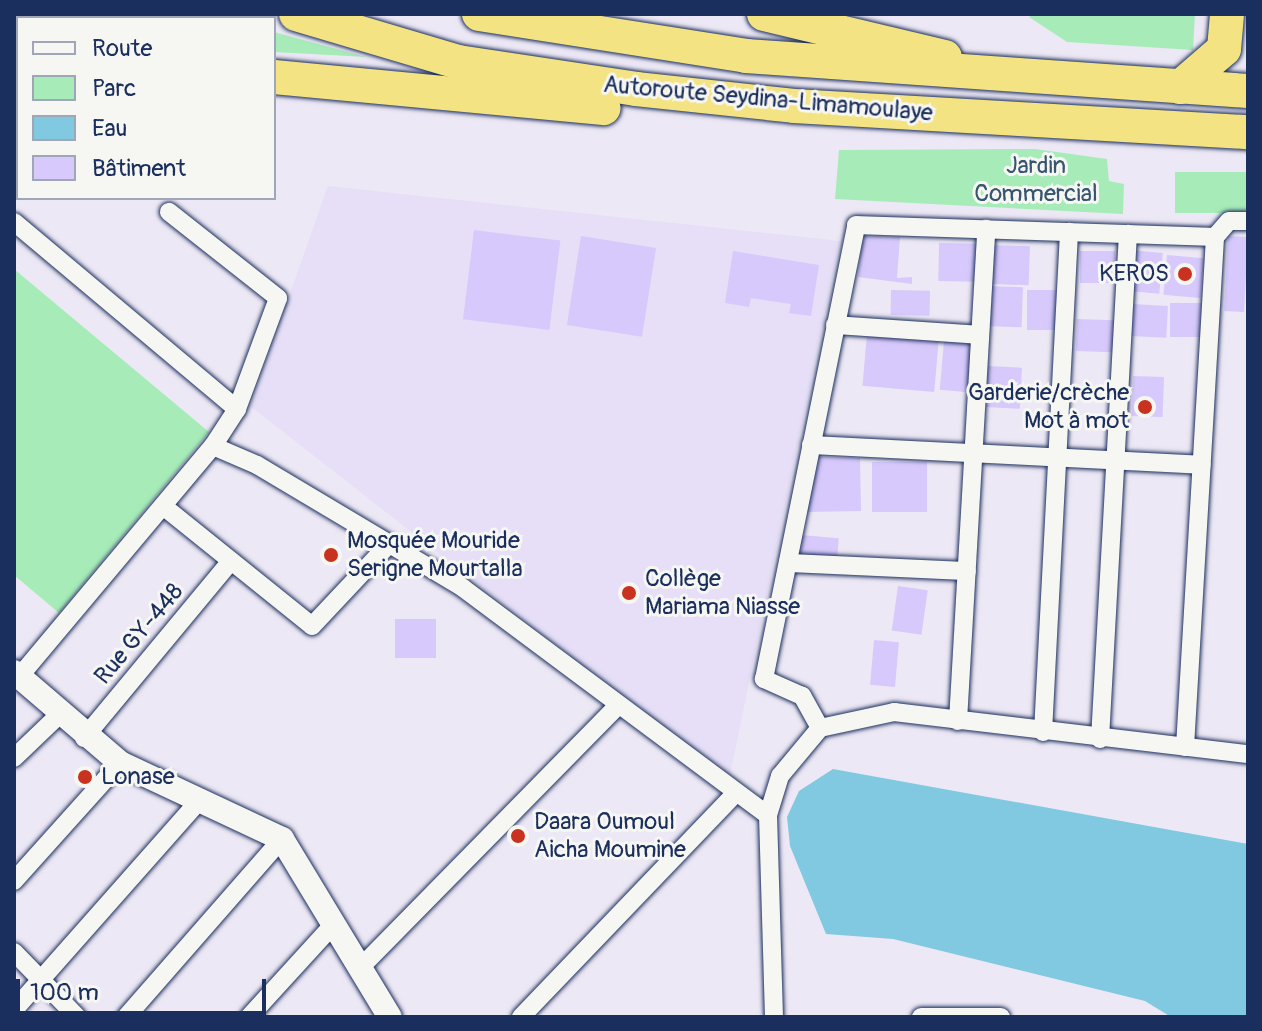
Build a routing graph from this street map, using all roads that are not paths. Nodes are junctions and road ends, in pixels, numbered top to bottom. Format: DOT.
graph roads {
  1 [pos="296,14"];
  2 [pos="479,14"];
  3 [pos="764,14"];
  4 [pos="1227,14"];
  5 [pos="276,77"];
  6 [pos="1067,81"];
  7 [pos="1180,87"];
  8 [pos="1248,91"];
  9 [pos="794,106"];
  10 [pos="1248,132"];
  11 [pos="169,212"];
  12 [pos="1248,221"];
  13 [pos="14,222"];
  14 [pos="986,229"];
  15 [pos="1069,232"];
  16 [pos="1128,234"];
  17 [pos="1215,237"];
  18 [pos="835,325"];
  19 [pos="980,335"];
  20 [pos="237,409"];
  21 [pos="811,445"];
  22 [pos="213,446"];
  23 [pos="974,453"];
  24 [pos="1057,458"];
  25 [pos="1115,461"];
  26 [pos="1201,465"];
  27 [pos="163,506"];
  28 [pos="388,545"];
  29 [pos="231,561"];
  30 [pos="788,563"];
  31 [pos="967,571"];
  32 [pos="16,674"];
  33 [pos="618,705"];
  34 [pos="58,716"];
  35 [pos="958,721"];
  36 [pos="820,728"];
  37 [pos="1043,732"];
  38 [pos="84,738"];
  39 [pos="1100,739"];
  40 [pos="1185,747"];
  41 [pos="1248,754"];
  42 [pos="14,758"];
  43 [pos="120,763"];
  44 [pos="736,793"];
  45 [pos="198,802"];
  46 [pos="768,815"];
  47 [pos="282,839"];
  48 [pos="14,881"];
  49 [pos="332,926"];
  50 [pos="14,952"];
  51 [pos="359,969"];
  52 [pos="42,981"];
  53 [pos="14,1010"];
  54 [pos="379,1012"];
  55 [pos="77,1017"];
  56 [pos="126,1017"];
  57 [pos="249,1017"];
  58 [pos="521,1017"];
  59 [pos="774,1017"];
  60 [pos="921,1017"];
  61 [pos="1001,1017"];
  1 -- 9 [label="highway, Autoroute Seydina-Limamoulaye"];
  2 -- 6 [label="highway"];
  3 -- 6 [label="highway"];
  4 -- 7 [label="highway"];
  5 -- 9 [label="highway"];
  6 -- 7 [label="highway"];
  7 -- 8 [label="highway"];
  9 -- 10 [label="highway, Autoroute Seydina-Limamoulaye"];
  11 -- 20 [label="street"];
  12 -- 17 [label="street"];
  13 -- 20 [label="street"];
  14 -- 15 [label="street"];
  14 -- 18 [label="street"];
  14 -- 19 [label="street"];
  15 -- 16 [label="street"];
  15 -- 24 [label="street"];
  16 -- 17 [label="street"];
  16 -- 25 [label="street"];
  17 -- 26 [label="street"];
  18 -- 19 [label="street"];
  18 -- 21 [label="street"];
  19 -- 23 [label="street"];
  20 -- 22 [label="street"];
  21 -- 23 [label="street"];
  21 -- 30 [label="street"];
  22 -- 27 [label="street"];
  22 -- 28 [label="street"];
  23 -- 24 [label="street"];
  23 -- 31 [label="street"];
  24 -- 25 [label="street"];
  24 -- 37 [label="street"];
  25 -- 26 [label="street"];
  25 -- 39 [label="street"];
  26 -- 40 [label="street"];
  27 -- 29 [label="street"];
  27 -- 32 [label="street"];
  28 -- 29 [label="street"];
  28 -- 33 [label="street"];
  29 -- 38 [label="street, Rue GY-448"];
  30 -- 31 [label="street"];
  30 -- 36 [label="street"];
  31 -- 35 [label="street"];
  32 -- 34 [label="street"];
  33 -- 44 [label="street"];
  33 -- 51 [label="street"];
  34 -- 38 [label="street"];
  34 -- 42 [label="street"];
  35 -- 36 [label="street"];
  35 -- 37 [label="street"];
  36 -- 46 [label="street"];
  37 -- 39 [label="street"];
  38 -- 43 [label="street"];
  39 -- 40 [label="street"];
  40 -- 41 [label="street"];
  43 -- 45 [label="street"];
  43 -- 48 [label="street"];
  44 -- 46 [label="street"];
  44 -- 58 [label="street"];
  45 -- 47 [label="street"];
  45 -- 52 [label="street"];
  46 -- 59 [label="street"];
  47 -- 49 [label="street"];
  47 -- 56 [label="street"];
  49 -- 51 [label="street"];
  49 -- 57 [label="street"];
  50 -- 52 [label="street"];
  51 -- 54 [label="street"];
  52 -- 53 [label="street"];
  52 -- 55 [label="street"];
  60 -- 61 [label="street"];
}
